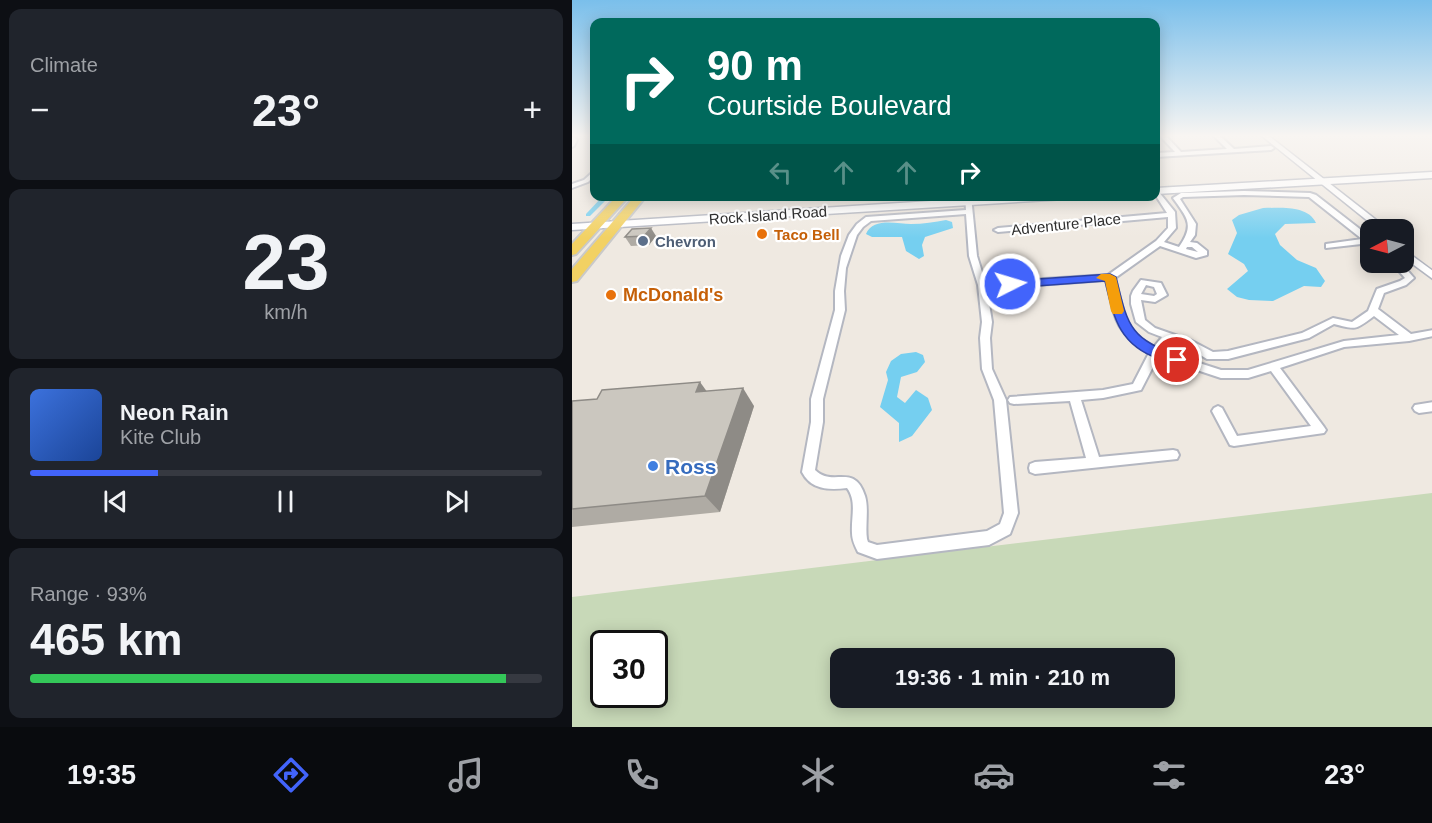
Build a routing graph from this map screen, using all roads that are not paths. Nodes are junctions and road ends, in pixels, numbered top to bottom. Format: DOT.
graph roads {
  1 [pos="1302,170"];
  2 [pos="1304,170"];
  3 [pos="1433,171"];
  4 [pos="1433,176"];
  5 [pos="590,177"];
  6 [pos="1316,180"];
  7 [pos="572,186"];
  8 [pos="1160,186"];
  9 [pos="1160,192"];
  10 [pos="1160,197"];
  11 [pos="619,201"];
  12 [pos="637,201"];
  13 [pos="984,201"];
  14 [pos="1156,201"];
  15 [pos="968,202"];
  16 [pos="1170,216"];
  17 [pos="1361,219"];
  18 [pos="1370,219"];
  19 [pos="572,220"];
  20 [pos="619,221"];
  21 [pos="600,222"];
  22 [pos="572,227"];
  23 [pos="998,231"];
  24 [pos="1360,234"];
  25 [pos="1360,242"];
  26 [pos="1159,243"];
  27 [pos="1329,246"];
  28 [pos="572,251"];
  29 [pos="1414,251"];
  30 [pos="1414,261"];
  31 [pos="1433,266"];
  32 [pos="1407,273"];
  33 [pos="1433,276"];
  34 [pos="1110,277"];
  35 [pos="572,278"];
  36 [pos="1010,284"];
  37 [pos="1136,296"];
  38 [pos="1373,310"];
  39 [pos="1433,333"];
  40 [pos="1168,336"];
  41 [pos="1409,338"];
  42 [pos="1155,352"];
  43 [pos="1274,368"];
  44 [pos="1074,395"];
  45 [pos="1014,400"];
  46 [pos="1433,406"];
  47 [pos="1419,408"];
  48 [pos="1218,411"];
  49 [pos="1173,455"];
  50 [pos="1094,462"];
  51 [pos="1035,468"];
  1 -- 6 [label="street"];
  2 -- 6 [label="street"];
  3 -- 6 [label="main road"];
  4 -- 6 [label="main road"];
  5 -- 7 [label="street"];
  6 -- 8 [label="main road"];
  6 -- 9 [label="main road"];
  6 -- 17 [label="street"];
  6 -- 18 [label="street"];
  10 -- 16 [label="street"];
  11 -- 21 [label="main road"];
  12 -- 20 [label="main road"];
  13 -- 15 [label="main road, Rock Island Road"];
  14 -- 16 [label="street"];
  15 -- 15 [label="street"];
  15 -- 20 [label="main road, Rock Island Road"];
  16 -- 23 [label="street, Adventure Place"];
  16 -- 26 [label="street"];
  19 -- 21 [label="main road"];
  20 -- 21 [label="main road, Rock Island Road"];
  20 -- 35 [label="main road"];
  21 -- 22 [label="main road"];
  21 -- 28 [label="main road"];
  24 -- 26 [label="street"];
  25 -- 27 [label="street"];
  26 -- 34 [label="street"];
  29 -- 31 [label="street"];
  30 -- 33 [label="street"];
  32 -- 38 [label="street"];
  34 -- 36 [label="street"];
  34 -- 42 [label="street"];
  37 -- 40 [label="street"];
  38 -- 40 [label="street"];
  38 -- 41 [label="street"];
  39 -- 41 [label="street"];
  40 -- 42 [label="street"];
  41 -- 43 [label="street"];
  42 -- 43 [label="street"];
  42 -- 44 [label="street"];
  43 -- 48 [label="street"];
  44 -- 45 [label="street"];
  44 -- 50 [label="street"];
  46 -- 47 [label="street"];
  49 -- 50 [label="street"];
  50 -- 51 [label="street"];
}
